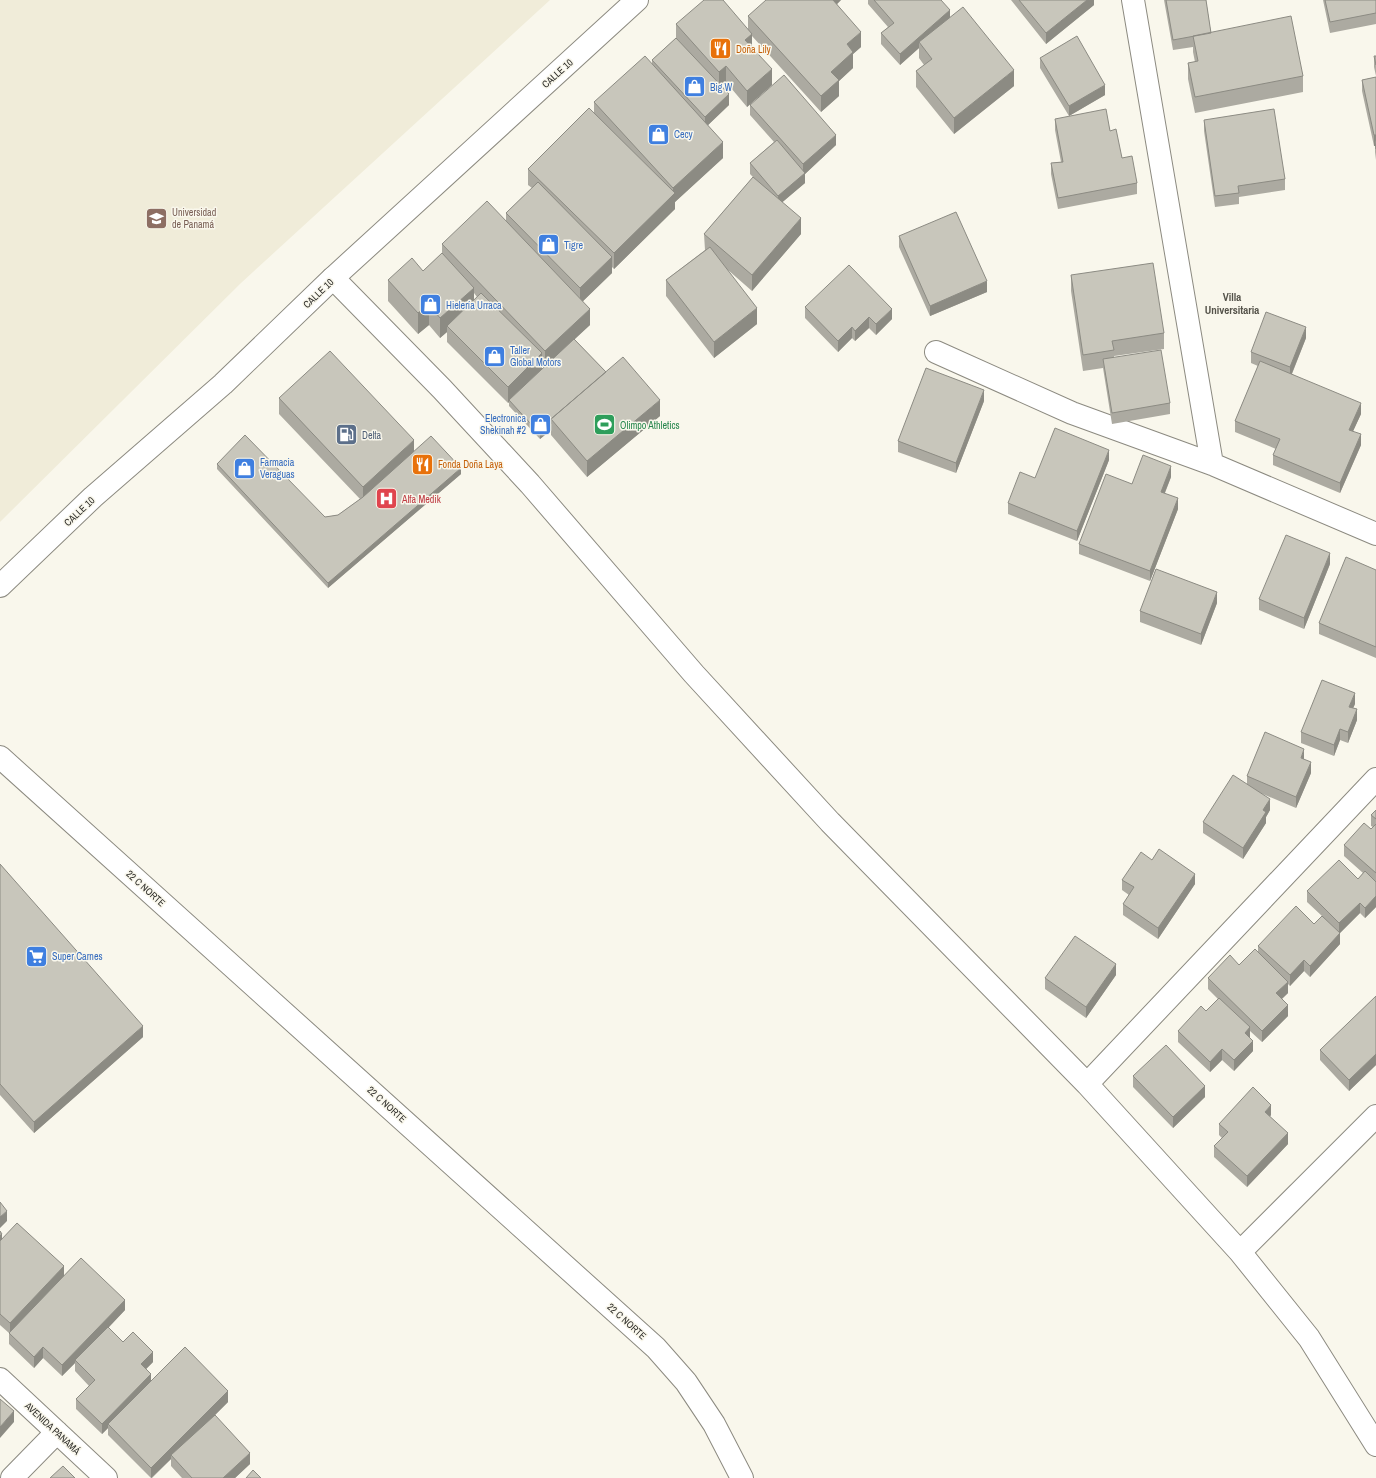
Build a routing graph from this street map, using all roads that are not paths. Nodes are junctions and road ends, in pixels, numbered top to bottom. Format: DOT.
graph roads {
  1 [pos="637,0"];
  2 [pos="1133,0"];
  3 [pos="333,278"];
  4 [pos="936,352"];
  5 [pos="1212,464"];
  6 [pos="1376,534"];
  7 [pos="0,586"];
  8 [pos="0,757"];
  9 [pos="1376,778"];
  10 [pos="1087,1084"];
  11 [pos="1376,1116"];
  12 [pos="1240,1252"];
  13 [pos="0,1379"];
  14 [pos="1369,1418"];
  15 [pos="57,1432"];
  16 [pos="1376,1445"];
  17 [pos="12,1478"];
  18 [pos="106,1478"];
  19 [pos="742,1478"];
  1 -- 3 [label="street, CALLE 10"];
  2 -- 5 [label="street"];
  3 -- 7 [label="street, CALLE 10"];
  3 -- 10 [label="street"];
  4 -- 5 [label="street"];
  5 -- 6 [label="street"];
  8 -- 19 [label="street, 22 C NORTE"];
  9 -- 10 [label="street"];
  10 -- 12 [label="street"];
  11 -- 12 [label="street"];
  12 -- 14 [label="street"];
  13 -- 15 [label="street, AVENIDA PANAMÁ"];
  14 -- 16 [label="street"];
  15 -- 17 [label="street"];
  15 -- 18 [label="street, AVENIDA PANAMÁ"];
}
